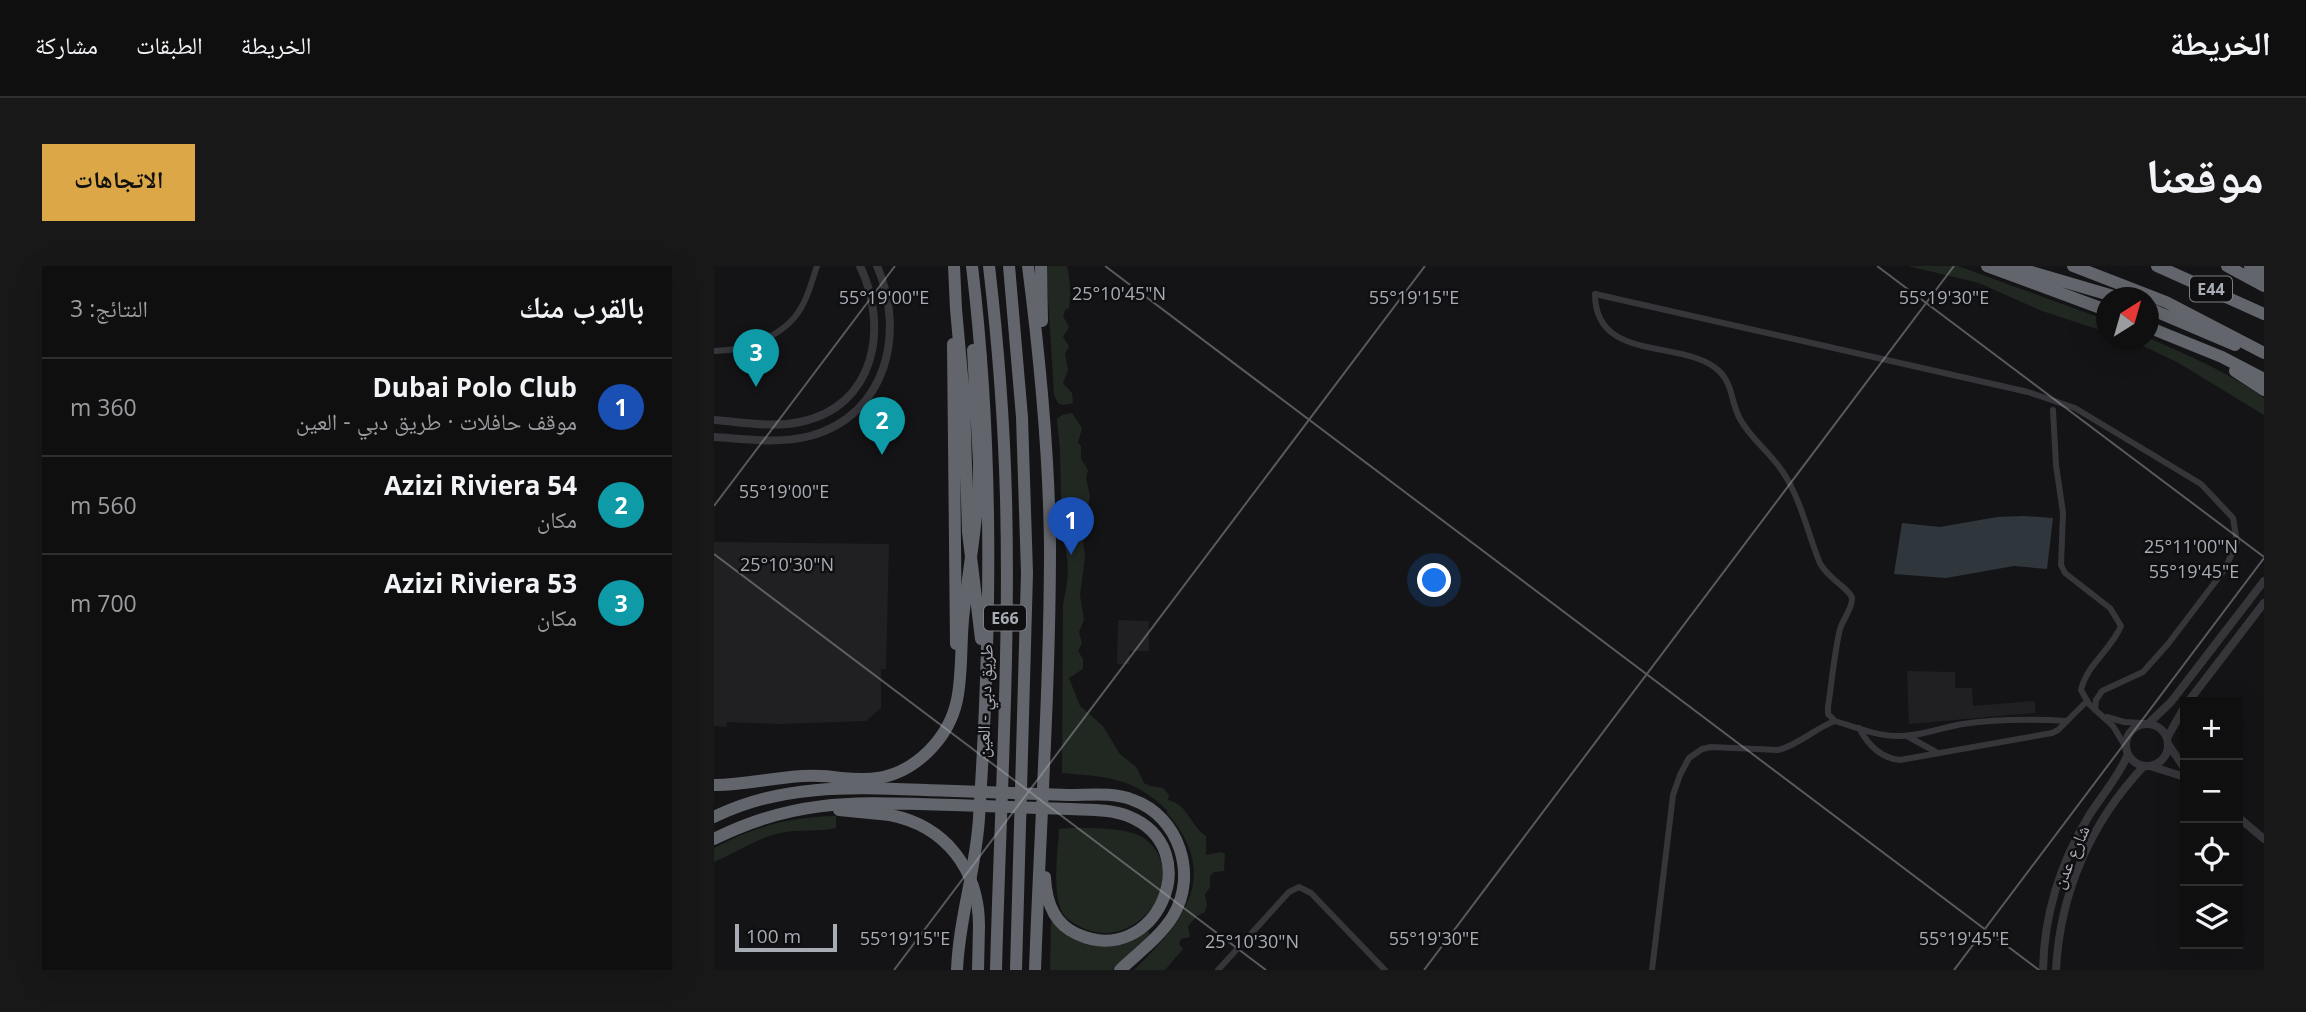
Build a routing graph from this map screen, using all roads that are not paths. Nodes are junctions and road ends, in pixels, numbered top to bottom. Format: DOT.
graph roads {
  1 [pos="817,266"];
  2 [pos="860,266"];
  3 [pos="877,266"];
  4 [pos="954,266"];
  5 [pos="970,266"];
  6 [pos="989,266"];
  7 [pos="1009,266"];
  8 [pos="1028,266"];
  9 [pos="1041,266"];
  10 [pos="1987,266"];
  11 [pos="2011,266"];
  12 [pos="2073,266"];
  13 [pos="2157,266"];
  14 [pos="2227,266"];
  15 [pos="2250,266"];
  16 [pos="2264,273"];
  17 [pos="2264,286"];
  18 [pos="2096,291"];
  19 [pos="2096,306"];
  20 [pos="956,309"];
  21 [pos="2159,313"];
  22 [pos="2264,314"];
  23 [pos="2159,331"];
  24 [pos="2190,344"];
  25 [pos="714,351"];
  26 [pos="1040,352"];
  27 [pos="2264,354"];
  28 [pos="2264,379"];
  29 [pos="2264,390"];
  30 [pos="2053,410"];
  31 [pos="714,420"];
  32 [pos="714,437"];
  33 [pos="2264,581"];
  34 [pos="2264,603"];
  35 [pos="959,678"];
  36 [pos="2192,697"];
  37 [pos="984,701"];
  38 [pos="2087,701"];
  39 [pos="2095,710"];
  40 [pos="2105,716"];
  41 [pos="2180,718"];
  42 [pos="1835,721"];
  43 [pos="2067,721"];
  44 [pos="2146,723"];
  45 [pos="1859,729"];
  46 [pos="1907,736"];
  47 [pos="2168,741"];
  48 [pos="2127,750"];
  49 [pos="1937,752"];
  50 [pos="2180,761"];
  51 [pos="2147,766"];
  52 [pos="2180,776"];
  53 [pos="840,778"];
  54 [pos="714,785"];
  55 [pos="743,804"];
  56 [pos="818,806"];
  57 [pos="714,817"];
  58 [pos="2243,821"];
  59 [pos="714,839"];
  60 [pos="2264,839"];
  61 [pos="1039,850"];
  62 [pos="957,970"];
  63 [pos="978,970"];
  64 [pos="996,970"];
  65 [pos="1016,970"];
  66 [pos="1035,970"];
  67 [pos="1120,970"];
  68 [pos="1217,970"];
  69 [pos="1385,970"];
  70 [pos="1652,970"];
  71 [pos="2043,970"];
  72 [pos="2056,970"];
  1 -- 25 [label="street"];
  2 -- 31 [label="street"];
  3 -- 32 [label="street"];
  4 -- 20 [label="highway"];
  5 -- 35 [label="highway, bridge"];
  5 -- 37 [label="highway"];
  6 -- 64 [label="highway, طريق دبي - العين / E66"];
  7 -- 65 [label="highway, E66"];
  8 -- 26 [label="highway"];
  9 -- 26 [label="highway"];
  10 -- 19 [label="highway"];
  11 -- 18 [label="highway"];
  12 -- 27 [label="highway, E44"];
  13 -- 22 [label="highway, E44"];
  14 -- 17 [label="highway"];
  15 -- 16 [label="highway"];
  20 -- 35 [label="highway, bridge"];
  20 -- 37 [label="highway"];
  21 -- 27 [label="highway"];
  23 -- 24 [label="highway"];
  24 -- 28 [label="highway"];
  24 -- 29 [label="highway"];
  26 -- 61 [label="highway"];
  30 -- 38 [label="street"];
  33 -- 44 [label="street"];
  34 -- 36 [label="street"];
  35 -- 53 [label="highway, bridge"];
  37 -- 62 [label="highway"];
  38 -- 39 [label="street"];
  38 -- 43 [label="street"];
  39 -- 40 [label="street"];
  39 -- 42 [label="street"];
  40 -- 44 [label="street"];
  40 -- 48 [label="street"];
  41 -- 47 [label="street"];
  42 -- 45 [label="street"];
  42 -- 70 [label="street"];
  43 -- 46 [label="street"];
  43 -- 49 [label="street"];
  44 -- 47 [label="street"];
  44 -- 48 [label="street"];
  45 -- 46 [label="street"];
  45 -- 49 [label="street"];
  46 -- 49 [label="street"];
  47 -- 50 [label="street"];
  47 -- 51 [label="street"];
  48 -- 51 [label="street"];
  48 -- 71 [label="street, شارع عدن"];
  51 -- 52 [label="street"];
  51 -- 72 [label="street, شارع عدن"];
  53 -- 54 [label="highway"];
  53 -- 55 [label="highway"];
  55 -- 57 [label="highway"];
  55 -- 67 [label="highway, bridge"];
  56 -- 59 [label="highway"];
  56 -- 61 [label="highway, bridge"];
  56 -- 63 [label="highway, bridge"];
  58 -- 60 [label="street"];
  61 -- 66 [label="highway"];
  68 -- 69 [label="street"];
}
